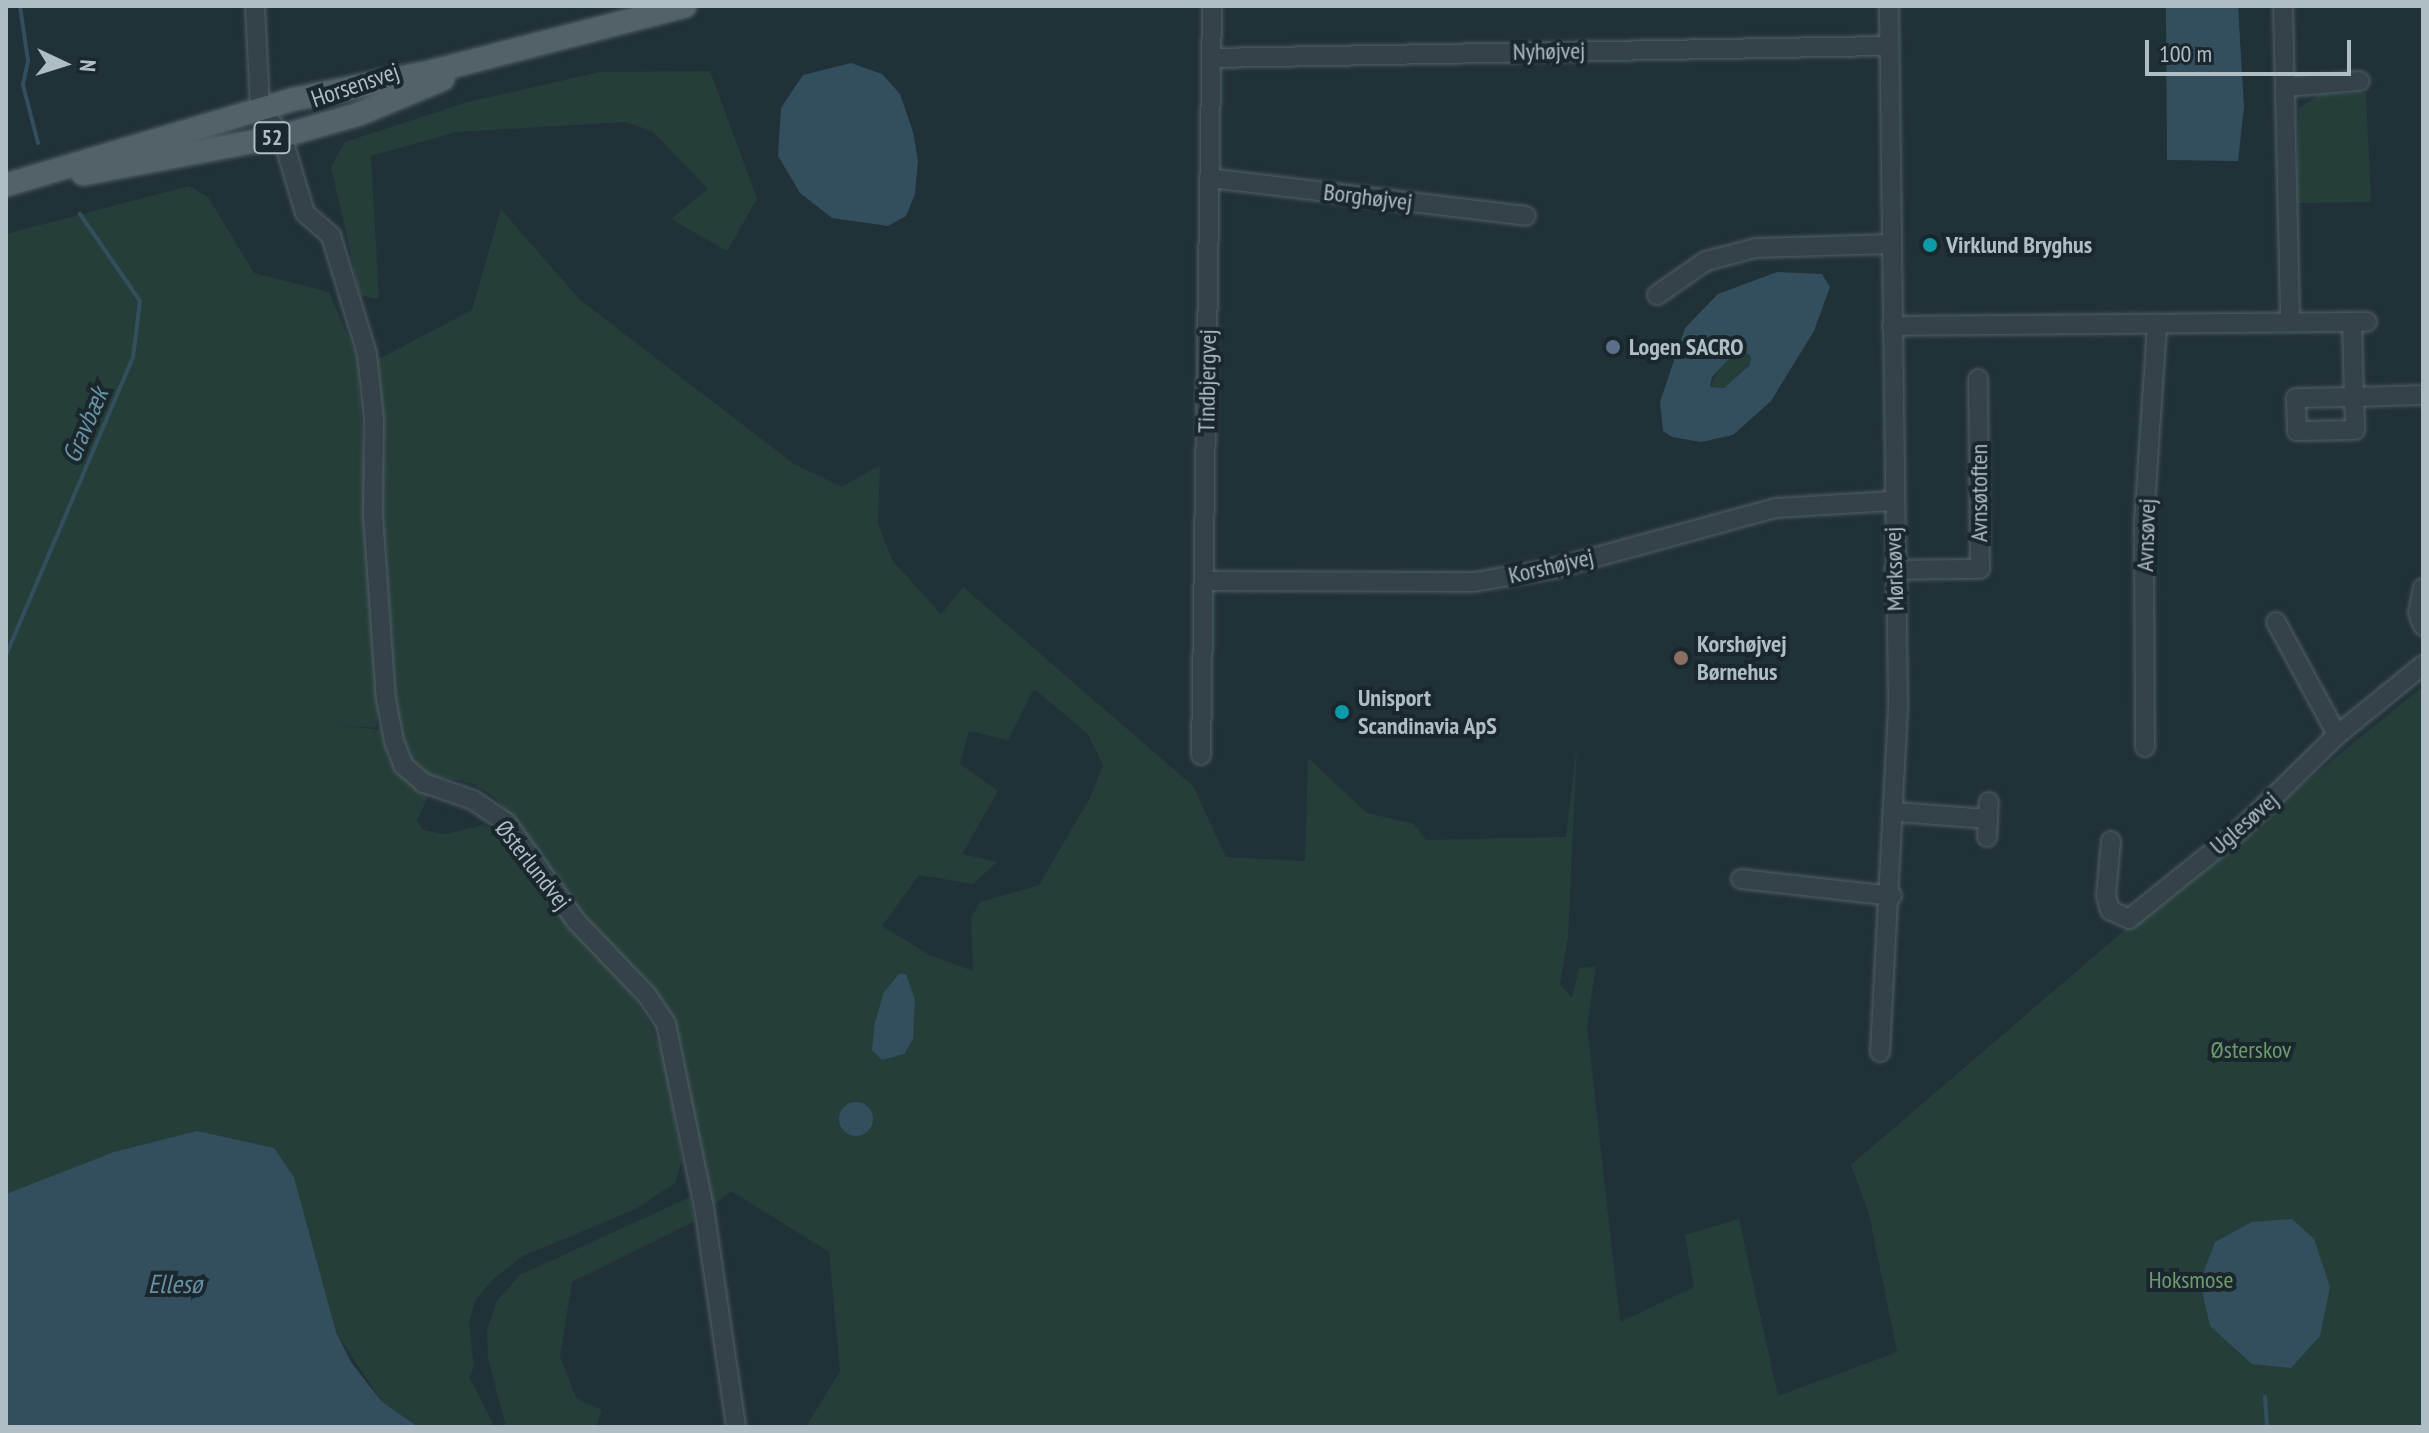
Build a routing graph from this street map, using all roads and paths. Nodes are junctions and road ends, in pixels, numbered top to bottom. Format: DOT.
graph roads {
  1 [pos="255,6"];
  2 [pos="685,6"];
  3 [pos="1212,6"];
  4 [pos="1889,6"];
  5 [pos="2283,6"];
  6 [pos="1886,46"];
  7 [pos="526,47"];
  8 [pos="1211,58"];
  9 [pos="412,76"];
  10 [pos="2360,81"];
  11 [pos="2286,87"];
  12 [pos="260,108"];
  13 [pos="282,136"];
  14 [pos="115,169"];
  15 [pos="1209,178"];
  16 [pos="6,186"];
  17 [pos="1526,216"];
  18 [pos="1891,244"];
  19 [pos="1657,295"];
  20 [pos="2290,322"];
  21 [pos="2157,323"];
  22 [pos="1892,326"];
  23 [pos="1978,379"];
  24 [pos="2423,395"];
  25 [pos="1892,501"];
  26 [pos="1894,570"];
  27 [pos="1204,581"];
  28 [pos="2423,588"];
  29 [pos="2276,622"];
  30 [pos="2423,626"];
  31 [pos="2423,665"];
  32 [pos="2337,735"];
  33 [pos="2145,747"];
  34 [pos="1201,755"];
  35 [pos="1896,812"];
  36 [pos="1988,819"];
  37 [pos="2111,841"];
  38 [pos="1741,879"];
  39 [pos="1892,896"];
  40 [pos="1880,1052"];
  41 [pos="736,1427"];
  1 -- 12 [label="street"];
  2 -- 7 [label="main road, Horsensvej / 52"];
  3 -- 8 [label="street, Tindbjergvej"];
  4 -- 6 [label="street, Mørksøvej"];
  5 -- 11 [label="street"];
  6 -- 8 [label="street, Nyhøjvej"];
  6 -- 18 [label="street, Mørksøvej"];
  7 -- 9 [label="main road, Horsensvej / 52"];
  7 -- 13 [label="main road, Horsensvej / 52"];
  8 -- 15 [label="street, Tindbjergvej"];
  9 -- 12 [label="main road, Horsensvej / 52"];
  9 -- 13 [label="main road"];
  10 -- 11 [label="street"];
  11 -- 20 [label="street"];
  12 -- 13 [label="street, Østerlundvej"];
  12 -- 14 [label="main road"];
  12 -- 16 [label="main road, Horsensvej / 52"];
  13 -- 14 [label="main road, Horsensvej / 52"];
  13 -- 41 [label="street, Østerlundvej"];
  14 -- 16 [label="main road, Horsensvej / 52"];
  15 -- 17 [label="street, Borghøjvej"];
  15 -- 27 [label="street, Tindbjergvej"];
  18 -- 19 [label="street"];
  18 -- 22 [label="street, Mørksøvej"];
  20 -- 21 [label="street"];
  20 -- 24 [label="street"];
  21 -- 22 [label="street"];
  21 -- 33 [label="street, Avnsøvej"];
  22 -- 25 [label="street, Mørksøvej"];
  23 -- 26 [label="street, Avnsøtoften"];
  25 -- 26 [label="street, Mørksøvej"];
  25 -- 27 [label="street, Korshøjvej"];
  26 -- 35 [label="street, Mørksøvej"];
  27 -- 34 [label="street, Tindbjergvej"];
  28 -- 30 [label="street"];
  29 -- 32 [label="street"];
  31 -- 32 [label="street, Uglesøvej"];
  32 -- 37 [label="street, Uglesøvej"];
  35 -- 36 [label="street"];
  35 -- 39 [label="street, Mørksøvej"];
  38 -- 39 [label="street"];
  39 -- 40 [label="street, Mørksøvej"];
}
